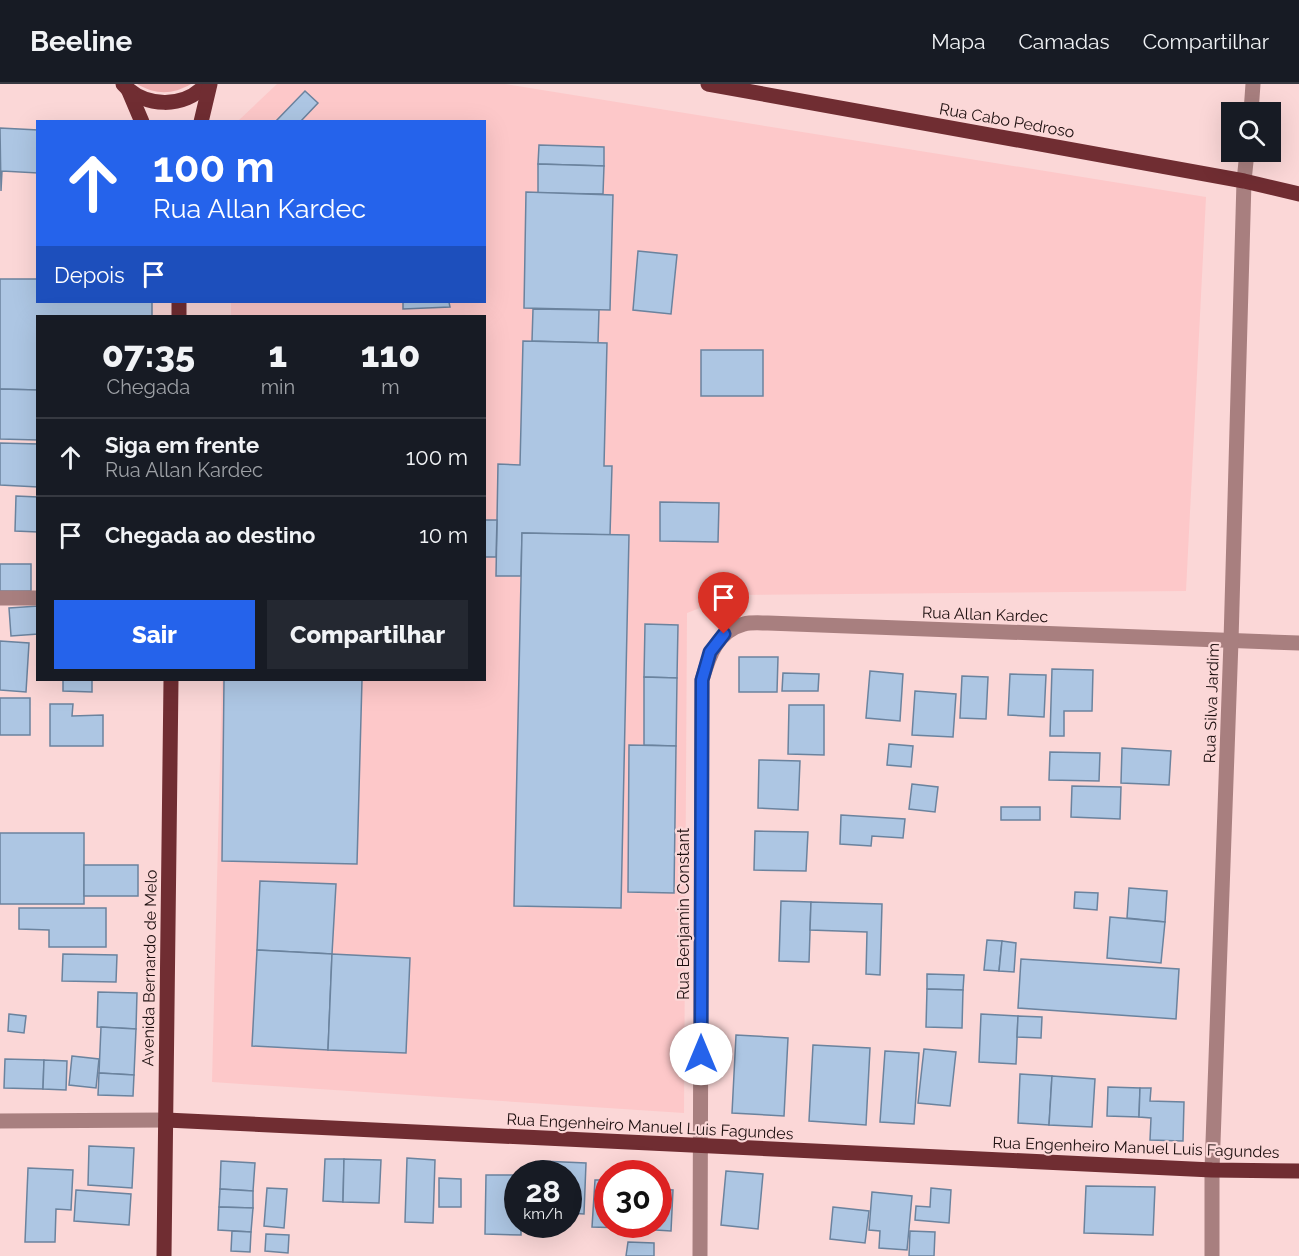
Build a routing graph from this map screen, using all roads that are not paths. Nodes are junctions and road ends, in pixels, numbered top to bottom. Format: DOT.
graph roads {
  1 [pos="208,84"];
  2 [pos="708,84"];
  3 [pos="1253,84"];
  4 [pos="125,87"];
  5 [pos="1252,102"];
  6 [pos="141,120"];
  7 [pos="201,120"];
  8 [pos="1246,162"];
  9 [pos="1244,181"];
  10 [pos="1299,194"];
  11 [pos="0,598"];
  12 [pos="36,598"];
  13 [pos="1231,641"];
  14 [pos="1299,643"];
  15 [pos="702,680"];
  16 [pos="171,681"];
  17 [pos="166,1120"];
  18 [pos="0,1121"];
  19 [pos="700,1147"];
  20 [pos="1212,1170"];
  21 [pos="1299,1170"];
  22 [pos="164,1256"];
  23 [pos="700,1256"];
  24 [pos="1212,1256"];
  1 -- 4 [label="main road"];
  1 -- 7 [label="main road"];
  2 -- 9 [label="main road, Rua Cabo Pedroso"];
  3 -- 5 [label="street"];
  4 -- 6 [label="main road"];
  8 -- 9 [label="street, Rua Silva Jardim"];
  9 -- 10 [label="main road, Rua Cabo Pedroso"];
  9 -- 13 [label="street, Rua Silva Jardim"];
  11 -- 12 [label="street"];
  13 -- 14 [label="street, Rua Allan Kardec"];
  13 -- 15 [label="street, Rua Allan Kardec"];
  13 -- 20 [label="street, Rua Silva Jardim"];
  15 -- 19 [label="street, Rua Benjamin Constant"];
  16 -- 17 [label="main road, Avenida Bernardo de Melo"];
  17 -- 18 [label="street, Rua Engenheiro Manuel Luis Fagundes"];
  17 -- 19 [label="main road, Rua Engenheiro Manuel Luis Fagundes"];
  17 -- 22 [label="main road, Avenida Bernardo de Melo"];
  19 -- 20 [label="main road, Rua Engenheiro Manuel Luis Fagundes"];
  19 -- 23 [label="street, Rua Benjamin Constant"];
  20 -- 21 [label="main road, Rua Engenheiro Manuel Luis Fagundes"];
  20 -- 24 [label="street, Rua Silva Jardim"];
}
